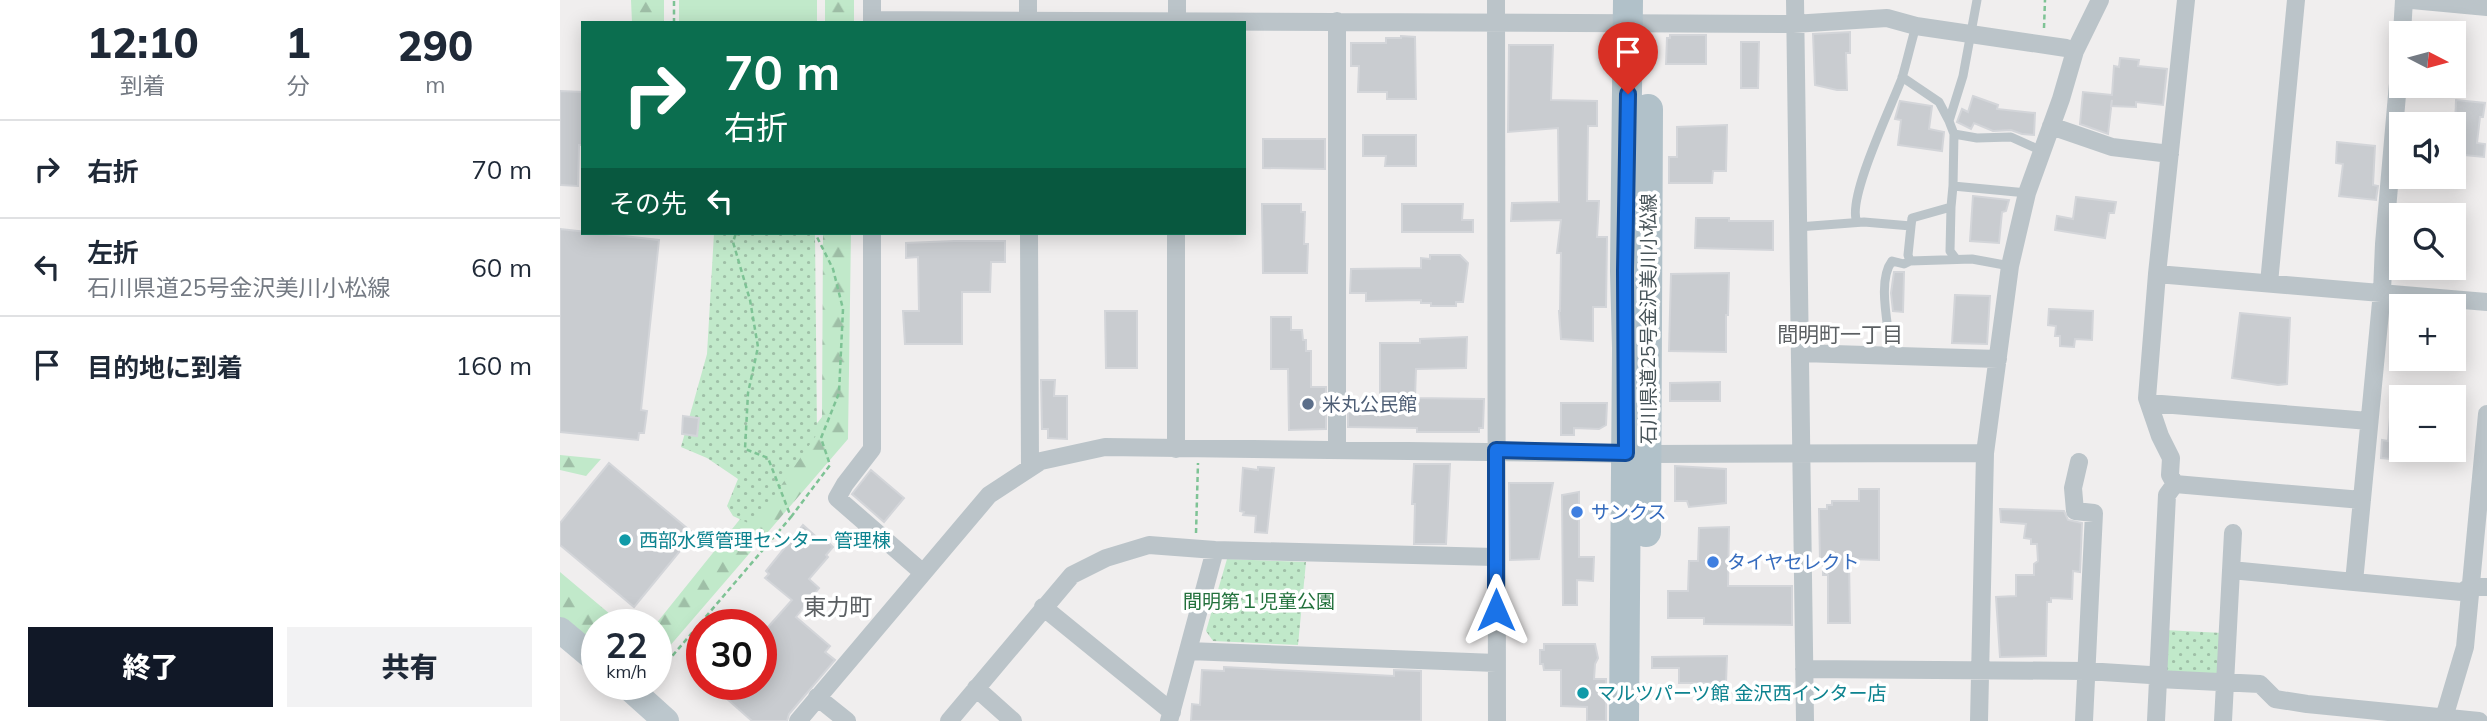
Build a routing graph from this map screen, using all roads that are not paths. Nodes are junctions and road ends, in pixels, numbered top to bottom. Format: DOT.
graph roads {
  1 [pos="872,0"];
  2 [pos="1028,0"];
  3 [pos="1177,0"];
  4 [pos="1496,0"];
  5 [pos="1795,0"];
  6 [pos="1977,0"];
  7 [pos="2100,0"];
  8 [pos="2186,0"];
  9 [pos="2296,0"];
  10 [pos="2404,0"];
  11 [pos="2412,0"];
  12 [pos="2487,7"];
  13 [pos="1638,11"];
  14 [pos="872,21"];
  15 [pos="1028,21"];
  16 [pos="1177,21"];
  17 [pos="1338,21"];
  18 [pos="1496,21"];
  19 [pos="2403,21"];
  20 [pos="1246,22"];
  21 [pos="1793,24"];
  22 [pos="1916,26"];
  23 [pos="1971,35"];
  24 [pos="2075,51"];
  25 [pos="1902,77"];
  26 [pos="2397,98"];
  27 [pos="1949,121"];
  28 [pos="2051,126"];
  29 [pos="1954,134"];
  30 [pos="2042,151"];
  31 [pos="2170,154"];
  32 [pos="1953,186"];
  33 [pos="2027,193"];
  34 [pos="1951,207"];
  35 [pos="1857,222"];
  36 [pos="1911,226"];
  37 [pos="1797,227"];
  38 [pos="872,235"];
  39 [pos="1029,235"];
  40 [pos="1176,235"];
  41 [pos="1956,260"];
  42 [pos="1910,261"];
  43 [pos="2010,266"];
  44 [pos="2157,274"];
  45 [pos="2269,283"];
  46 [pos="2382,292"];
  47 [pos="2487,302"];
  48 [pos="1800,353"];
  49 [pos="1891,356"];
  50 [pos="1998,359"];
  51 [pos="2150,403"];
  52 [pos="2487,414"];
  53 [pos="2370,421"];
  54 [pos="1337,448"];
  55 [pos="1176,449"];
  56 [pos="1496,450"];
  57 [pos="1985,453"];
  58 [pos="1637,454"];
  59 [pos="1802,454"];
  60 [pos="2079,463"];
  61 [pos="1030,467"];
  62 [pos="2175,484"];
  63 [pos="2362,500"];
  64 [pos="2233,533"];
  65 [pos="1216,550"];
  66 [pos="1495,557"];
  67 [pos="2231,570"];
  68 [pos="922,572"];
  69 [pos="2354,582"];
  70 [pos="2479,587"];
  71 [pos="1043,607"];
  72 [pos="560,630"];
  73 [pos="581,648"];
  74 [pos="1188,651"];
  75 [pos="1496,663"];
  76 [pos="1804,669"];
  77 [pos="1980,669"];
  78 [pos="2086,671"];
  79 [pos="2158,679"];
  80 [pos="2224,681"];
  81 [pos="976,688"];
  82 [pos="817,697"];
  83 [pos="643,700"];
  84 [pos="2306,713"];
  85 [pos="1171,716"];
  86 [pos="2444,719"];
  87 [pos="666,721"];
  88 [pos="798,721"];
  89 [pos="847,721"];
  90 [pos="949,721"];
  91 [pos="1013,721"];
  92 [pos="1497,721"];
  93 [pos="1625,721"];
  94 [pos="1645,721"];
  95 [pos="1805,721"];
  96 [pos="1979,721"];
  97 [pos="2084,721"];
  98 [pos="2156,721"];
  99 [pos="2223,721"];
  100 [pos="2479,721"];
  1 -- 14 [label="street"];
  2 -- 15 [label="street"];
  3 -- 16 [label="street"];
  4 -- 18 [label="street"];
  5 -- 21 [label="street"];
  6 -- 23 [label="lane"];
  7 -- 24 [label="street"];
  8 -- 31 [label="street"];
  9 -- 45 [label="street"];
  10 -- 19 [label="street"];
  11 -- 12 [label="street"];
  13 -- 18 [label="street"];
  13 -- 21 [label="street"];
  13 -- 58 [label="main road, 石川県道25号金沢美川小松線"];
  14 -- 15 [label="street"];
  17 -- 18 [label="street"];
  17 -- 20 [label="street"];
  17 -- 54 [label="street"];
  18 -- 56 [label="street"];
  21 -- 22 [label="street"];
  21 -- 37 [label="street"];
  22 -- 23 [label="street"];
  22 -- 25 [label="lane"];
  23 -- 24 [label="street"];
  23 -- 27 [label="lane"];
  24 -- 28 [label="street"];
  25 -- 27 [label="lane"];
  25 -- 35 [label="lane"];
  26 -- 46 [label="street"];
  27 -- 29 [label="lane"];
  28 -- 30 [label="street"];
  28 -- 31 [label="street"];
  29 -- 30 [label="lane"];
  29 -- 32 [label="lane"];
  30 -- 33 [label="street"];
  31 -- 44 [label="street"];
  32 -- 33 [label="lane"];
  32 -- 34 [label="lane"];
  33 -- 43 [label="street"];
  34 -- 36 [label="lane"];
  34 -- 41 [label="lane"];
  35 -- 36 [label="lane"];
  35 -- 37 [label="lane"];
  36 -- 42 [label="lane"];
  37 -- 48 [label="street"];
  38 -- 68 [label="street"];
  39 -- 61 [label="street"];
  40 -- 55 [label="street"];
  41 -- 42 [label="lane"];
  41 -- 43 [label="lane"];
  42 -- 49 [label="lane"];
  43 -- 50 [label="street"];
  44 -- 45 [label="street"];
  44 -- 51 [label="street"];
  45 -- 46 [label="street"];
  46 -- 47 [label="street"];
  46 -- 53 [label="street"];
  48 -- 49 [label="street"];
  48 -- 59 [label="street"];
  49 -- 50 [label="street"];
  50 -- 57 [label="street"];
  51 -- 53 [label="street"];
  51 -- 62 [label="street"];
  52 -- 70 [label="street"];
  53 -- 63 [label="street"];
  54 -- 55 [label="street"];
  54 -- 56 [label="street"];
  55 -- 61 [label="street"];
  56 -- 58 [label="street"];
  56 -- 66 [label="street"];
  57 -- 59 [label="street"];
  57 -- 77 [label="street"];
  58 -- 59 [label="street"];
  58 -- 93 [label="main road, 石川県道25号金沢美川小松線"];
  58 -- 94 [label="main road, 石川県道25号金沢美川小松線"];
  59 -- 76 [label="street"];
  60 -- 78 [label="street"];
  61 -- 68 [label="street"];
  62 -- 63 [label="street"];
  62 -- 79 [label="street"];
  63 -- 69 [label="street"];
  64 -- 67 [label="street"];
  65 -- 66 [label="street"];
  65 -- 71 [label="street"];
  65 -- 74 [label="street"];
  66 -- 75 [label="street"];
  67 -- 69 [label="street"];
  67 -- 80 [label="street"];
  68 -- 82 [label="street"];
  69 -- 70 [label="street"];
  70 -- 86 [label="street"];
  71 -- 81 [label="street"];
  71 -- 85 [label="street"];
  72 -- 73 [label="street"];
  74 -- 75 [label="street"];
  74 -- 85 [label="street"];
  75 -- 92 [label="street"];
  76 -- 77 [label="street"];
  76 -- 95 [label="street"];
  77 -- 78 [label="street"];
  77 -- 96 [label="street"];
  78 -- 79 [label="street"];
  78 -- 97 [label="street"];
  79 -- 80 [label="street"];
  79 -- 98 [label="street"];
  80 -- 84 [label="street"];
  80 -- 99 [label="street"];
  81 -- 90 [label="street"];
  81 -- 91 [label="street"];
  82 -- 88 [label="street"];
  82 -- 89 [label="street"];
  83 -- 87 [label="street"];
  84 -- 86 [label="street"];
  86 -- 100 [label="street"];
}
